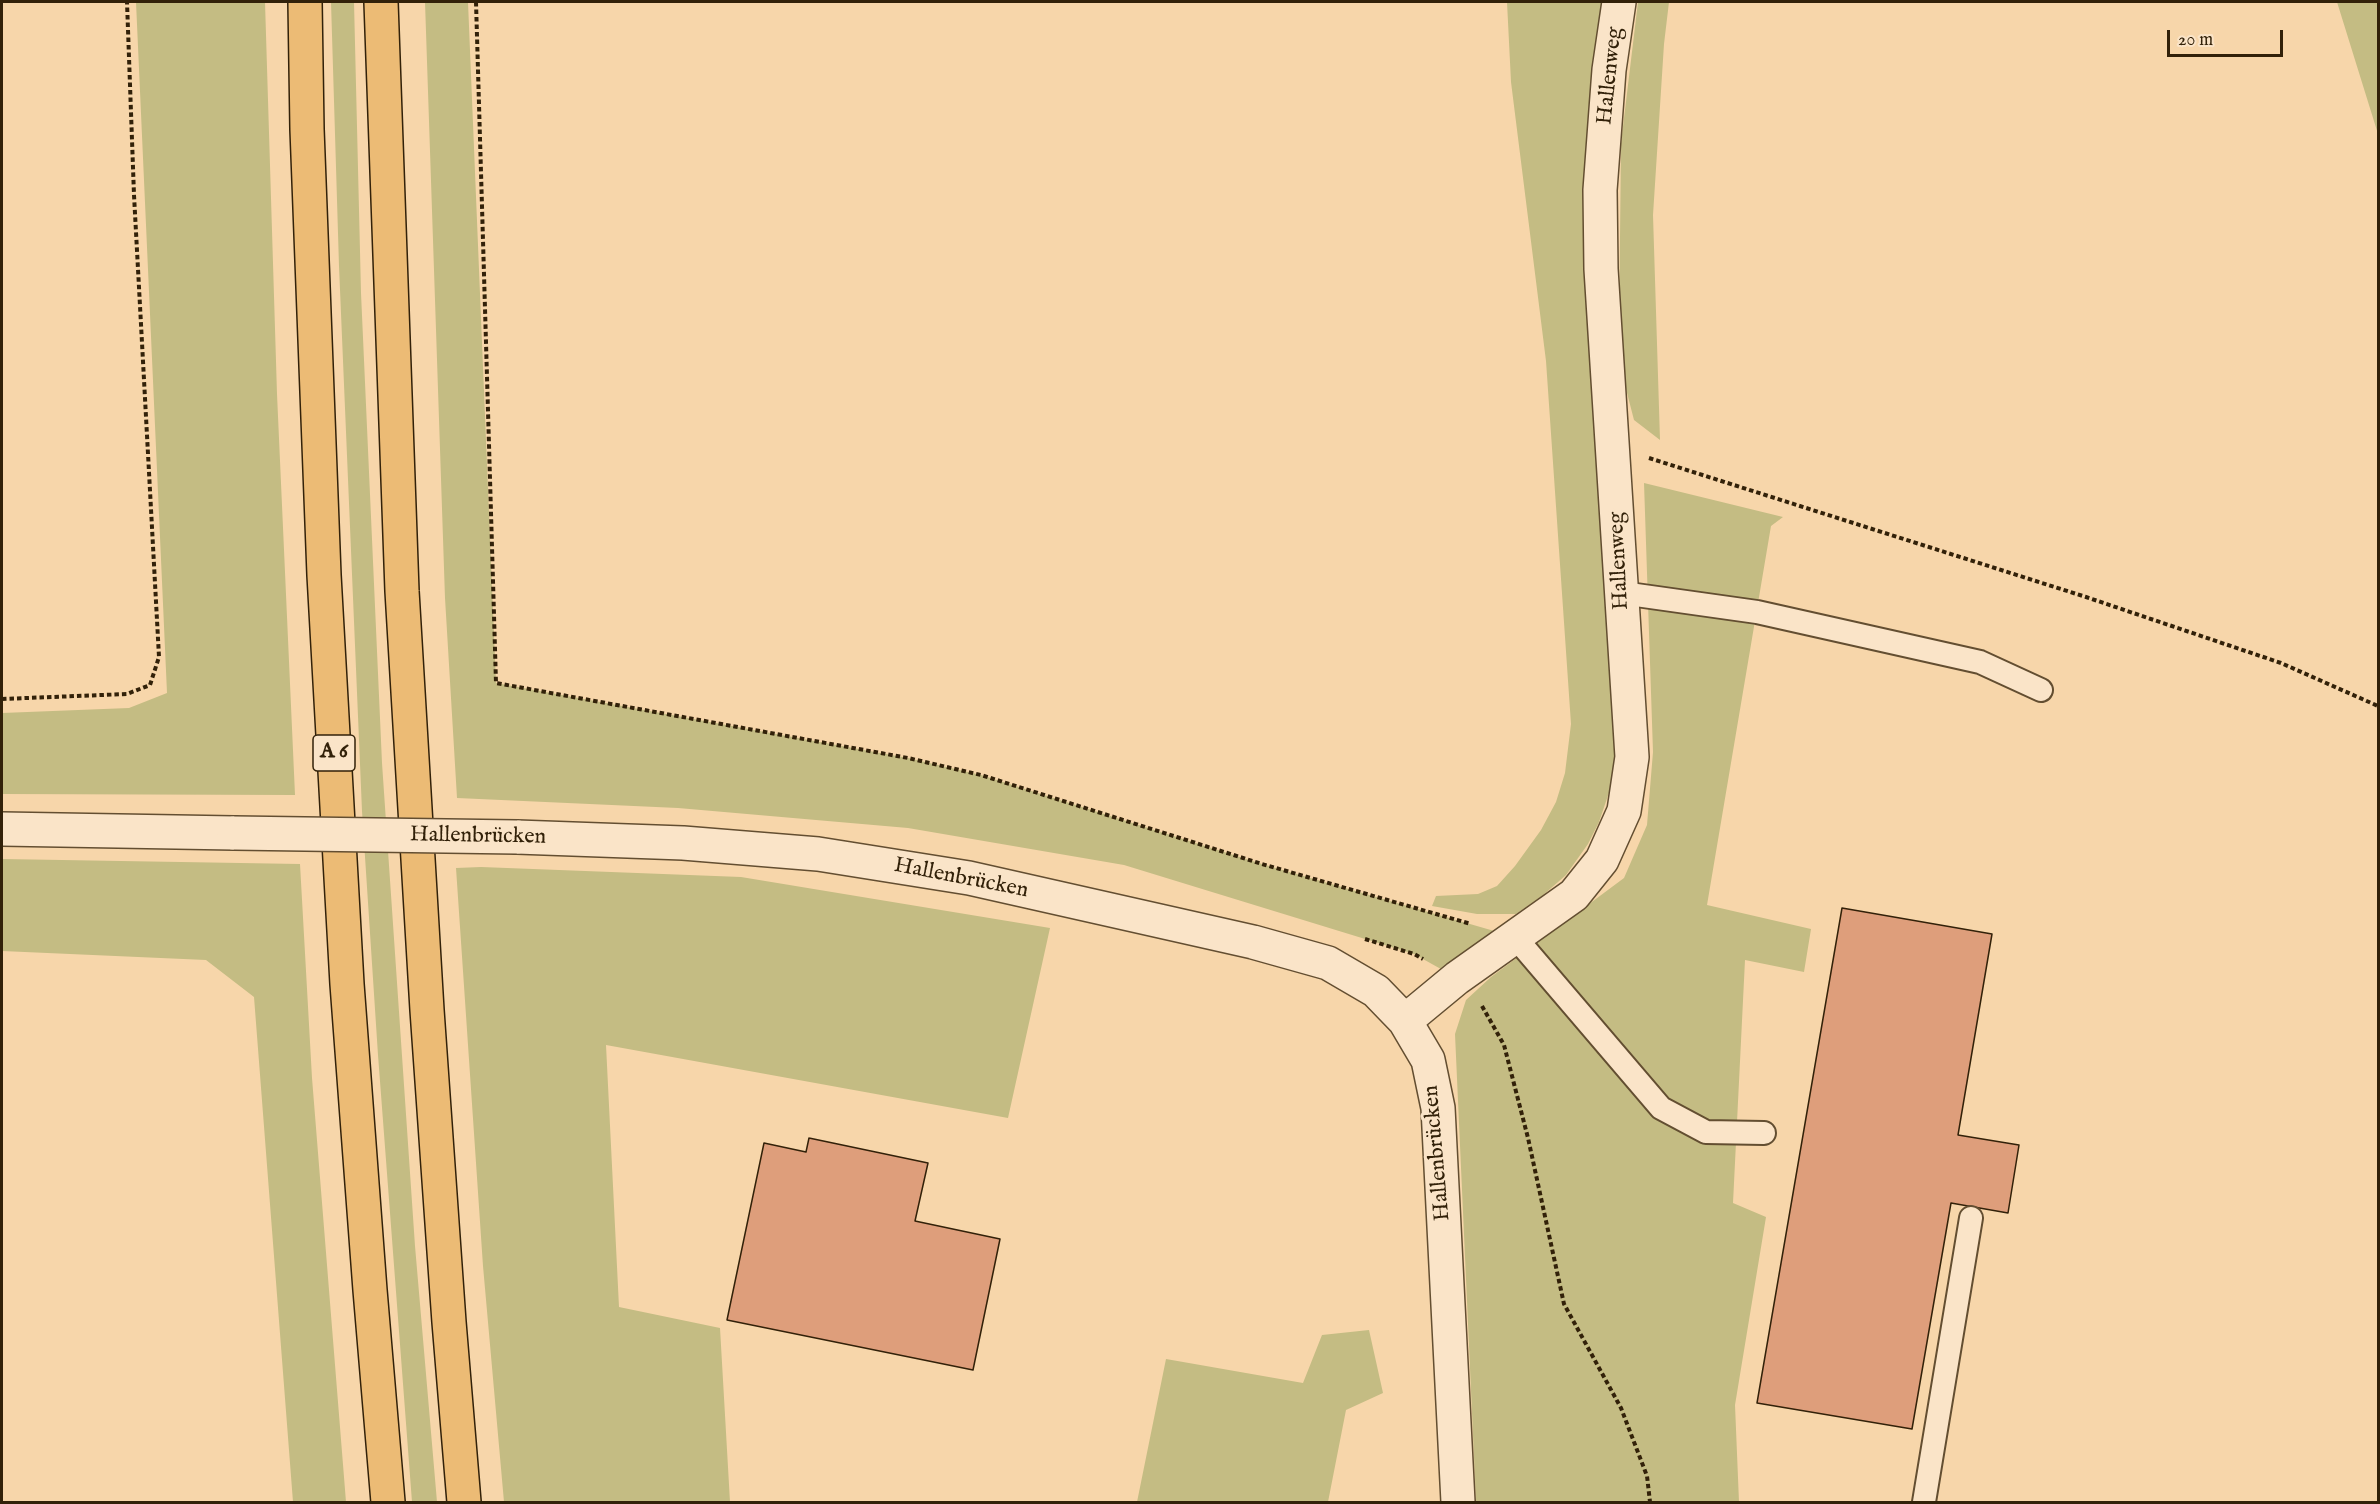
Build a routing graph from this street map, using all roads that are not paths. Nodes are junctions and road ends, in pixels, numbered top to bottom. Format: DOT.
graph roads {
  1 [pos="305,2"];
  2 [pos="381,2"];
  3 [pos="1619,2"];
  4 [pos="1622,593"];
  5 [pos="2041,690"];
  6 [pos="2,829"];
  7 [pos="1515,936"];
  8 [pos="1405,1021"];
  9 [pos="1764,1133"];
  10 [pos="1971,1218"];
  11 [pos="388,1503"];
  12 [pos="464,1503"];
  13 [pos="1458,1503"];
  14 [pos="1924,1503"];
  1 -- 11 [label="highway, A 6"];
  2 -- 12 [label="highway"];
  3 -- 4 [label="street, Hallenweg"];
  4 -- 5 [label="lane"];
  4 -- 7 [label="street, Hallenweg"];
  6 -- 8 [label="street, Hallenbrücken, bridge"];
  7 -- 8 [label="street, Hallenweg"];
  7 -- 9 [label="lane"];
  8 -- 13 [label="street, Hallenbrücken"];
  10 -- 14 [label="lane"];
}
